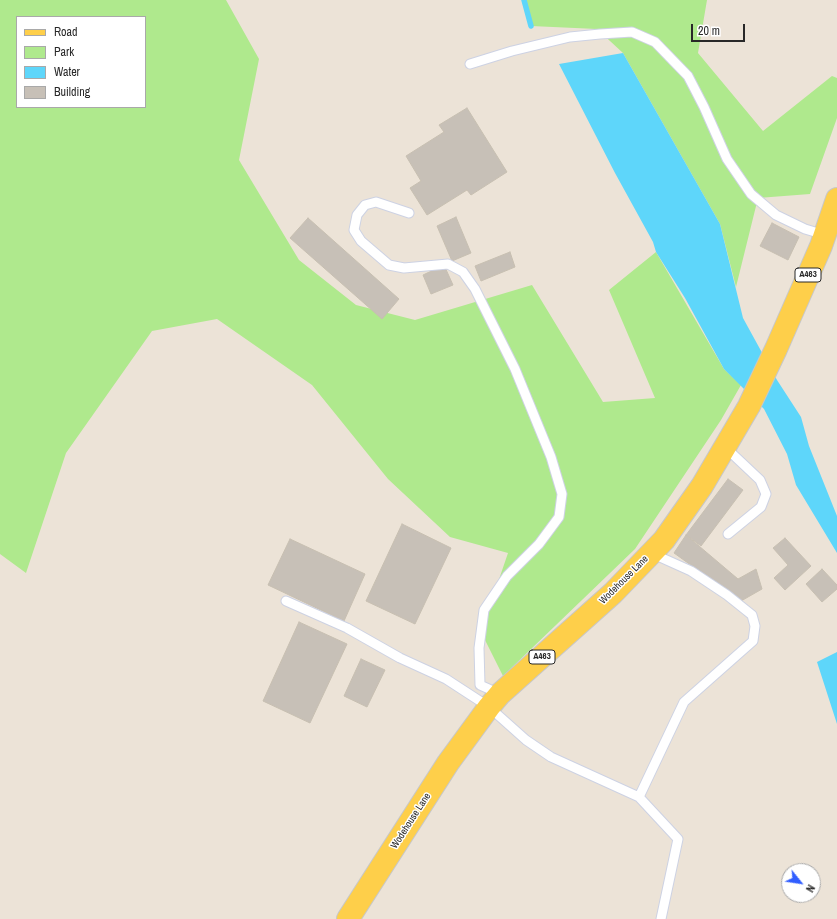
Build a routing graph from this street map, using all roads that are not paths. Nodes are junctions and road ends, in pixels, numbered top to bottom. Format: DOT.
graph roads {
  1 [pos="470,64"];
  2 [pos="837,199"];
  3 [pos="408,213"];
  4 [pos="825,235"];
  5 [pos="725,447"];
  6 [pos="728,534"];
  7 [pos="651,553"];
  8 [pos="286,601"];
  9 [pos="494,701"];
  10 [pos="639,797"];
  11 [pos="348,919"];
  12 [pos="661,919"];
  1 -- 4 [label="lane"];
  2 -- 4 [label="main road, Wodehouse Lane / A463"];
  3 -- 9 [label="lane"];
  4 -- 5 [label="main road, Wodehouse Lane / A463"];
  5 -- 6 [label="lane"];
  5 -- 7 [label="main road, Wodehouse Lane / A463"];
  7 -- 9 [label="main road, Wodehouse Lane / A463"];
  7 -- 10 [label="lane"];
  8 -- 9 [label="lane"];
  9 -- 10 [label="lane"];
  9 -- 11 [label="main road, Wodehouse Lane / A463"];
  10 -- 12 [label="lane"];
}
